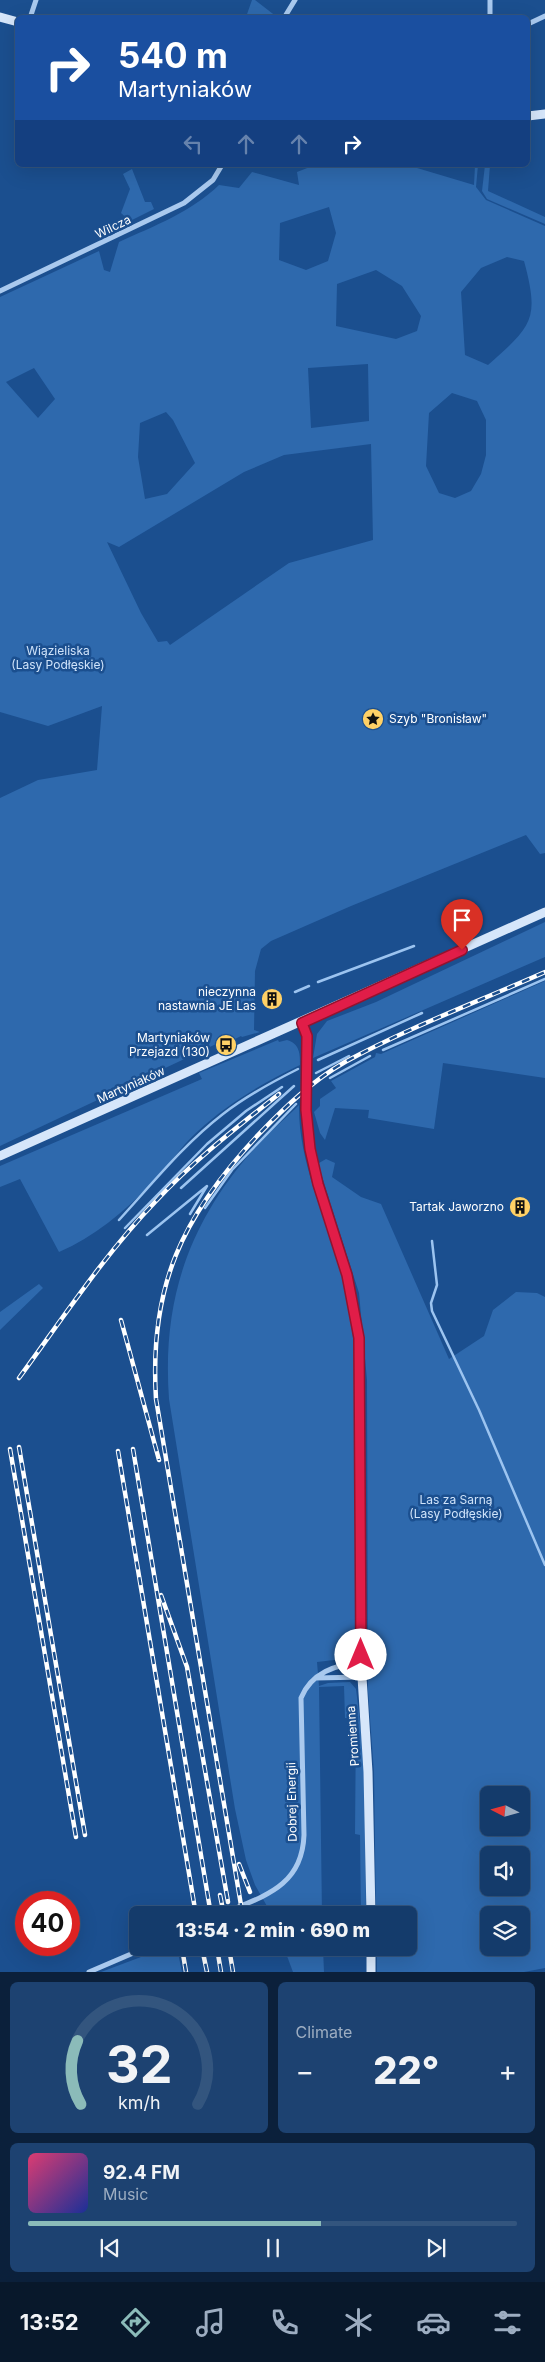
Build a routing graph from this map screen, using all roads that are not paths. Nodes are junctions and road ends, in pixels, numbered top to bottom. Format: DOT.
graph roads {
  1 [pos="36,0"];
  2 [pos="295,0"];
  3 [pos="490,0"];
  4 [pos="31,15"];
  5 [pos="286,15"];
  6 [pos="490,15"];
  7 [pos="545,16"];
  8 [pos="0,17"];
  9 [pos="15,21"];
  10 [pos="530,23"];
  11 [pos="545,114"];
  12 [pos="530,116"];
  13 [pos="221,167"];
  14 [pos="0,291"];
  15 [pos="545,912"];
  16 [pos="302,1023"];
  17 [pos="0,1156"];
  18 [pos="361,1663"];
  19 [pos="362,1676"];
  20 [pos="316,1678"];
  21 [pos="240,1906"];
  22 [pos="370,1906"];
  23 [pos="129,1955"];
  24 [pos="371,1956"];
  25 [pos="89,1972"];
  26 [pos="371,1972"];
  1 -- 4 [label="street"];
  2 -- 5 [label="street"];
  3 -- 6 [label="street"];
  7 -- 10 [label="street"];
  8 -- 9 [label="street"];
  11 -- 12 [label="street"];
  13 -- 14 [label="street, Wilcza"];
  15 -- 16 [label="street, Martyniaków"];
  16 -- 17 [label="street, Martyniaków"];
  16 -- 18 [label="street, Promienna"];
  18 -- 19 [label="street, Promienna"];
  18 -- 20 [label="street, Dobrej Energii"];
  19 -- 20 [label="street"];
  19 -- 22 [label="street, Promienna"];
  20 -- 21 [label="street, Dobrej Energii"];
  23 -- 25 [label="street"];
  24 -- 26 [label="street"];
}
